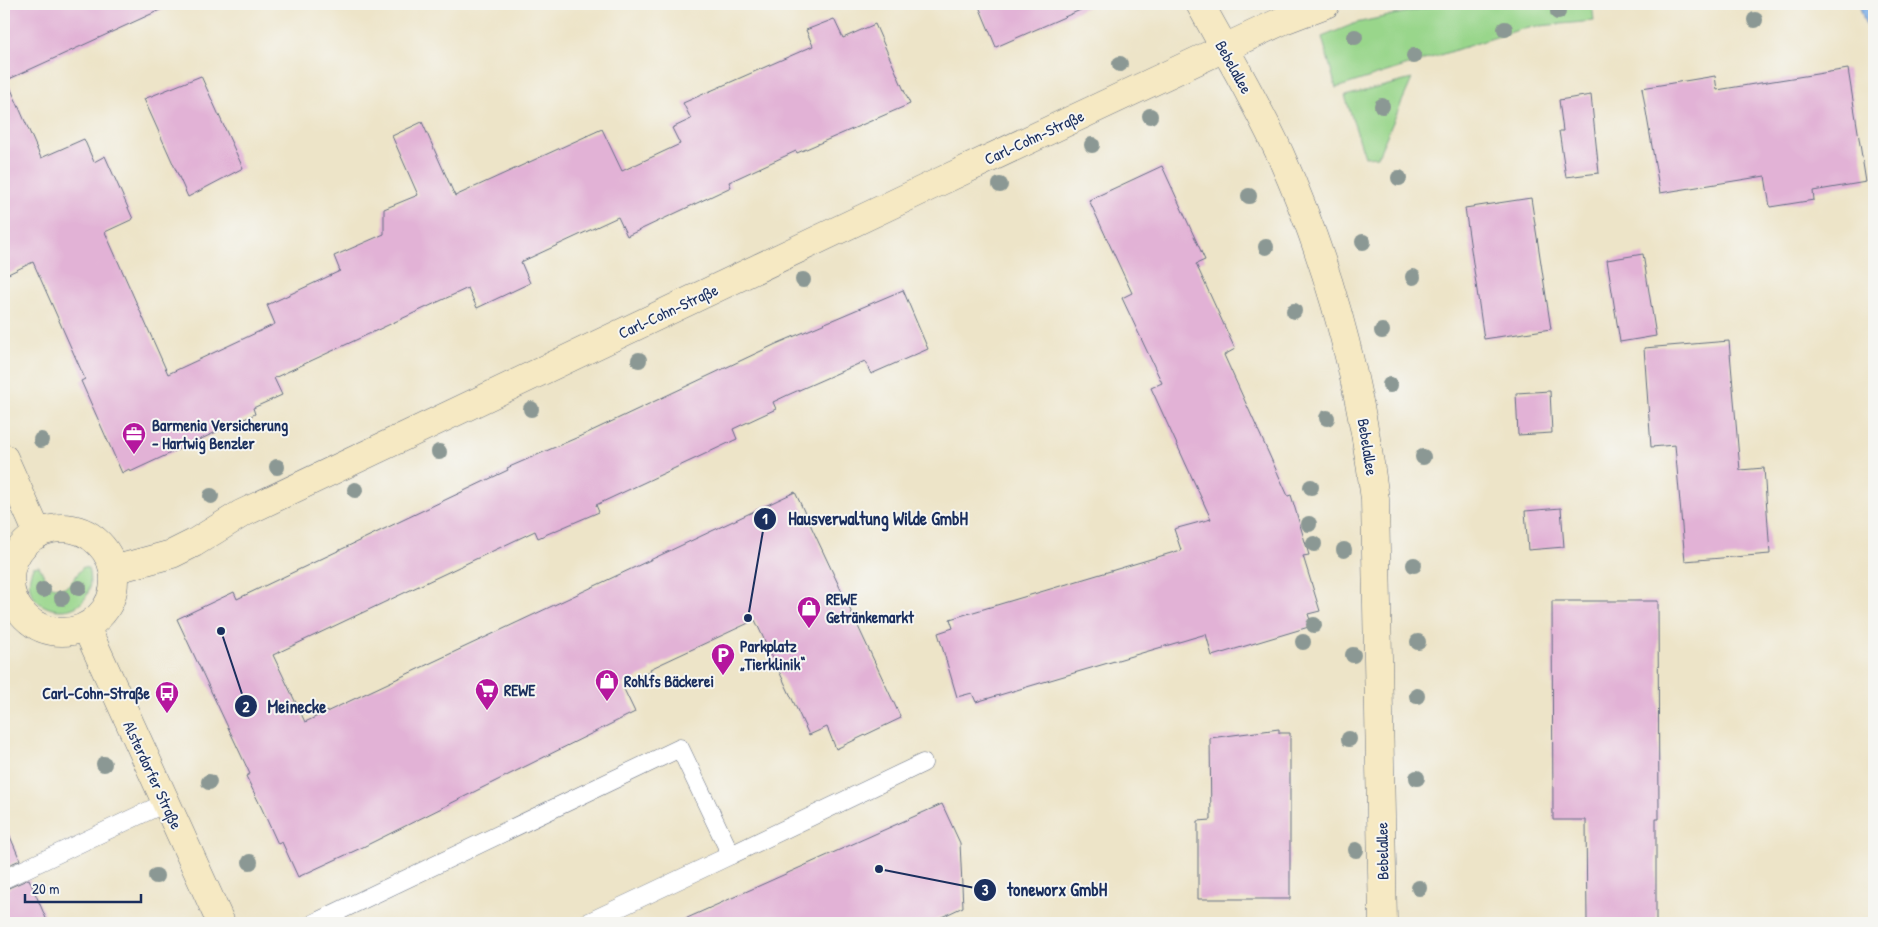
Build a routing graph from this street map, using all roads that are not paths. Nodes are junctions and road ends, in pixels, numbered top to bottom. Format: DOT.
graph roads {
  1 [pos="1200,4"];
  2 [pos="1326,4"];
  3 [pos="1224,48"];
  4 [pos="4,458"];
  5 [pos="38,534"];
  6 [pos="113,570"];
  7 [pos="8,600"];
  8 [pos="86,626"];
  9 [pos="923,763"];
  10 [pos="165,803"];
  11 [pos="731,855"];
  12 [pos="4,879"];
  13 [pos="220,923"];
  14 [pos="314,923"];
  15 [pos="587,923"];
  16 [pos="1383,923"];
  1 -- 3 [label="street, Bebelallee"];
  2 -- 3 [label="street, Carl-Cohn-Straße"];
  3 -- 6 [label="street, Carl-Cohn-Straße"];
  3 -- 16 [label="street, Bebelallee"];
  4 -- 5 [label="street"];
  5 -- 6 [label="street"];
  5 -- 7 [label="street"];
  6 -- 8 [label="street"];
  7 -- 8 [label="street"];
  8 -- 10 [label="street, Alsterdorfer Straße"];
  9 -- 11 [label="lane"];
  10 -- 12 [label="lane"];
  10 -- 13 [label="street, Alsterdorfer Straße"];
  11 -- 14 [label="lane"];
  11 -- 15 [label="lane"];
}
